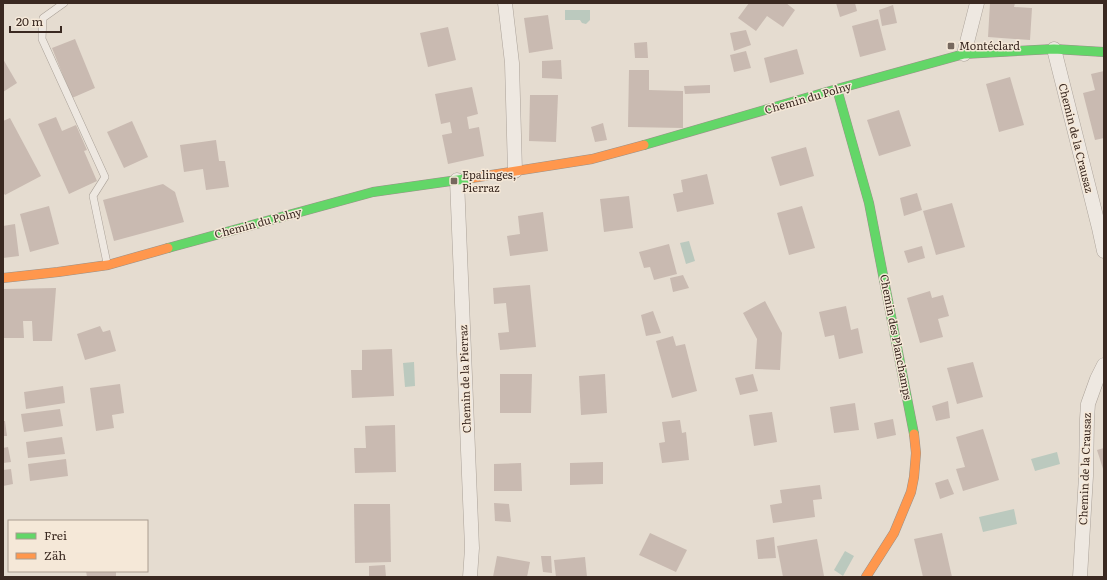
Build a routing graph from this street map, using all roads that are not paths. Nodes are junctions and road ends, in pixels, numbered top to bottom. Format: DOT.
graph roads {
  1 [pos="64,3"];
  2 [pos="505,3"];
  3 [pos="977,3"];
  4 [pos="1054,49"];
  5 [pos="1104,52"];
  6 [pos="964,54"];
  7 [pos="837,90"];
  8 [pos="515,171"];
  9 [pos="457,180"];
  10 [pos="1104,251"];
  11 [pos="108,264"];
  12 [pos="3,278"];
  13 [pos="1104,365"];
  14 [pos="470,577"];
  15 [pos="866,577"];
  16 [pos="1080,577"];
  1 -- 11 [label="lane"];
  2 -- 8 [label="street"];
  3 -- 6 [label="street"];
  4 -- 5 [label="street, Chemin du Polny"];
  4 -- 6 [label="street, Chemin du Polny"];
  4 -- 10 [label="street, Chemin de la Crausaz"];
  6 -- 7 [label="street, Chemin du Polny"];
  7 -- 8 [label="street, Chemin du Polny"];
  7 -- 15 [label="street, Chemin des Planchamps"];
  8 -- 9 [label="street, Chemin du Polny"];
  9 -- 11 [label="street, Chemin du Polny"];
  9 -- 14 [label="street, Chemin de la Pierraz"];
  11 -- 12 [label="street, Chemin du Polny"];
  13 -- 16 [label="street, Chemin de la Crausaz"];
}
